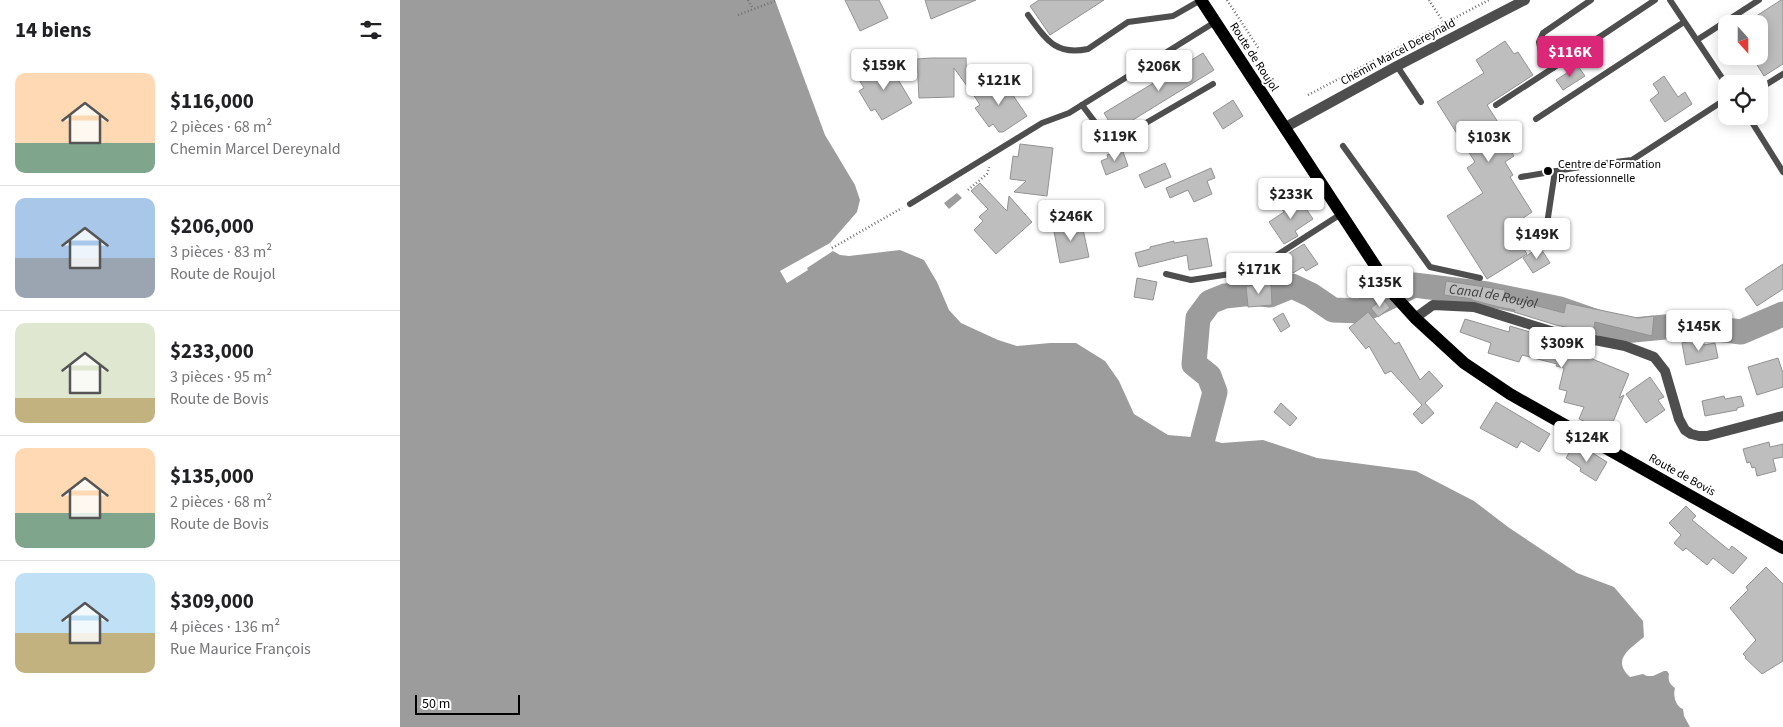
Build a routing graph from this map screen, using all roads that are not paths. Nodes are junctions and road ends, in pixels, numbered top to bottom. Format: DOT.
graph roads {
  1 [pos="1201,0"];
  2 [pos="1525,0"];
  3 [pos="1592,0"];
  4 [pos="1670,0"];
  5 [pos="1759,0"];
  6 [pos="1652,1"];
  7 [pos="1028,16"];
  8 [pos="1215,22"];
  9 [pos="1684,22"];
  10 [pos="1697,40"];
  11 [pos="1397,66"];
  12 [pos="1553,68"];
  13 [pos="1783,74"];
  14 [pos="1720,75"];
  15 [pos="1768,83"];
  16 [pos="1213,84"];
  17 [pos="1421,102"];
  18 [pos="1718,104"];
  19 [pos="1082,105"];
  20 [pos="1496,105"];
  21 [pos="1536,119"];
  22 [pos="1754,125"];
  23 [pos="1284,128"];
  24 [pos="1343,146"];
  25 [pos="1555,171"];
  26 [pos="1783,172"];
  27 [pos="1521,177"];
  28 [pos="910,204"];
  29 [pos="1340,214"];
  30 [pos="1532,235"];
  31 [pos="1166,274"];
  32 [pos="1480,278"];
  33 [pos="1415,318"];
  34 [pos="1783,416"];
  35 [pos="1783,548"];
  1 -- 7 [label="lane"];
  1 -- 8 [label="main road, Route de Roujol"];
  2 -- 11 [label="street, Chemin Marcel Dereynald"];
  3 -- 12 [label="lane"];
  4 -- 9 [label="lane"];
  5 -- 10 [label="lane"];
  6 -- 12 [label="lane"];
  8 -- 19 [label="lane"];
  8 -- 23 [label="main road, Route de Roujol"];
  9 -- 10 [label="lane"];
  9 -- 21 [label="lane"];
  10 -- 14 [label="lane"];
  11 -- 17 [label="lane"];
  11 -- 23 [label="street, Chemin Marcel Dereynald"];
  12 -- 20 [label="lane"];
  13 -- 15 [label="lane"];
  16 -- 19 [label="lane"];
  18 -- 25 [label="lane"];
  19 -- 28 [label="lane"];
  22 -- 26 [label="lane"];
  23 -- 29 [label="main road, Route de Bovis"];
  24 -- 32 [label="lane"];
  25 -- 27 [label="lane"];
  25 -- 30 [label="lane"];
  29 -- 31 [label="lane"];
  29 -- 33 [label="main road, Route de Bovis"];
  33 -- 34 [label="street"];
  33 -- 35 [label="main road, Route de Bovis"];
}
